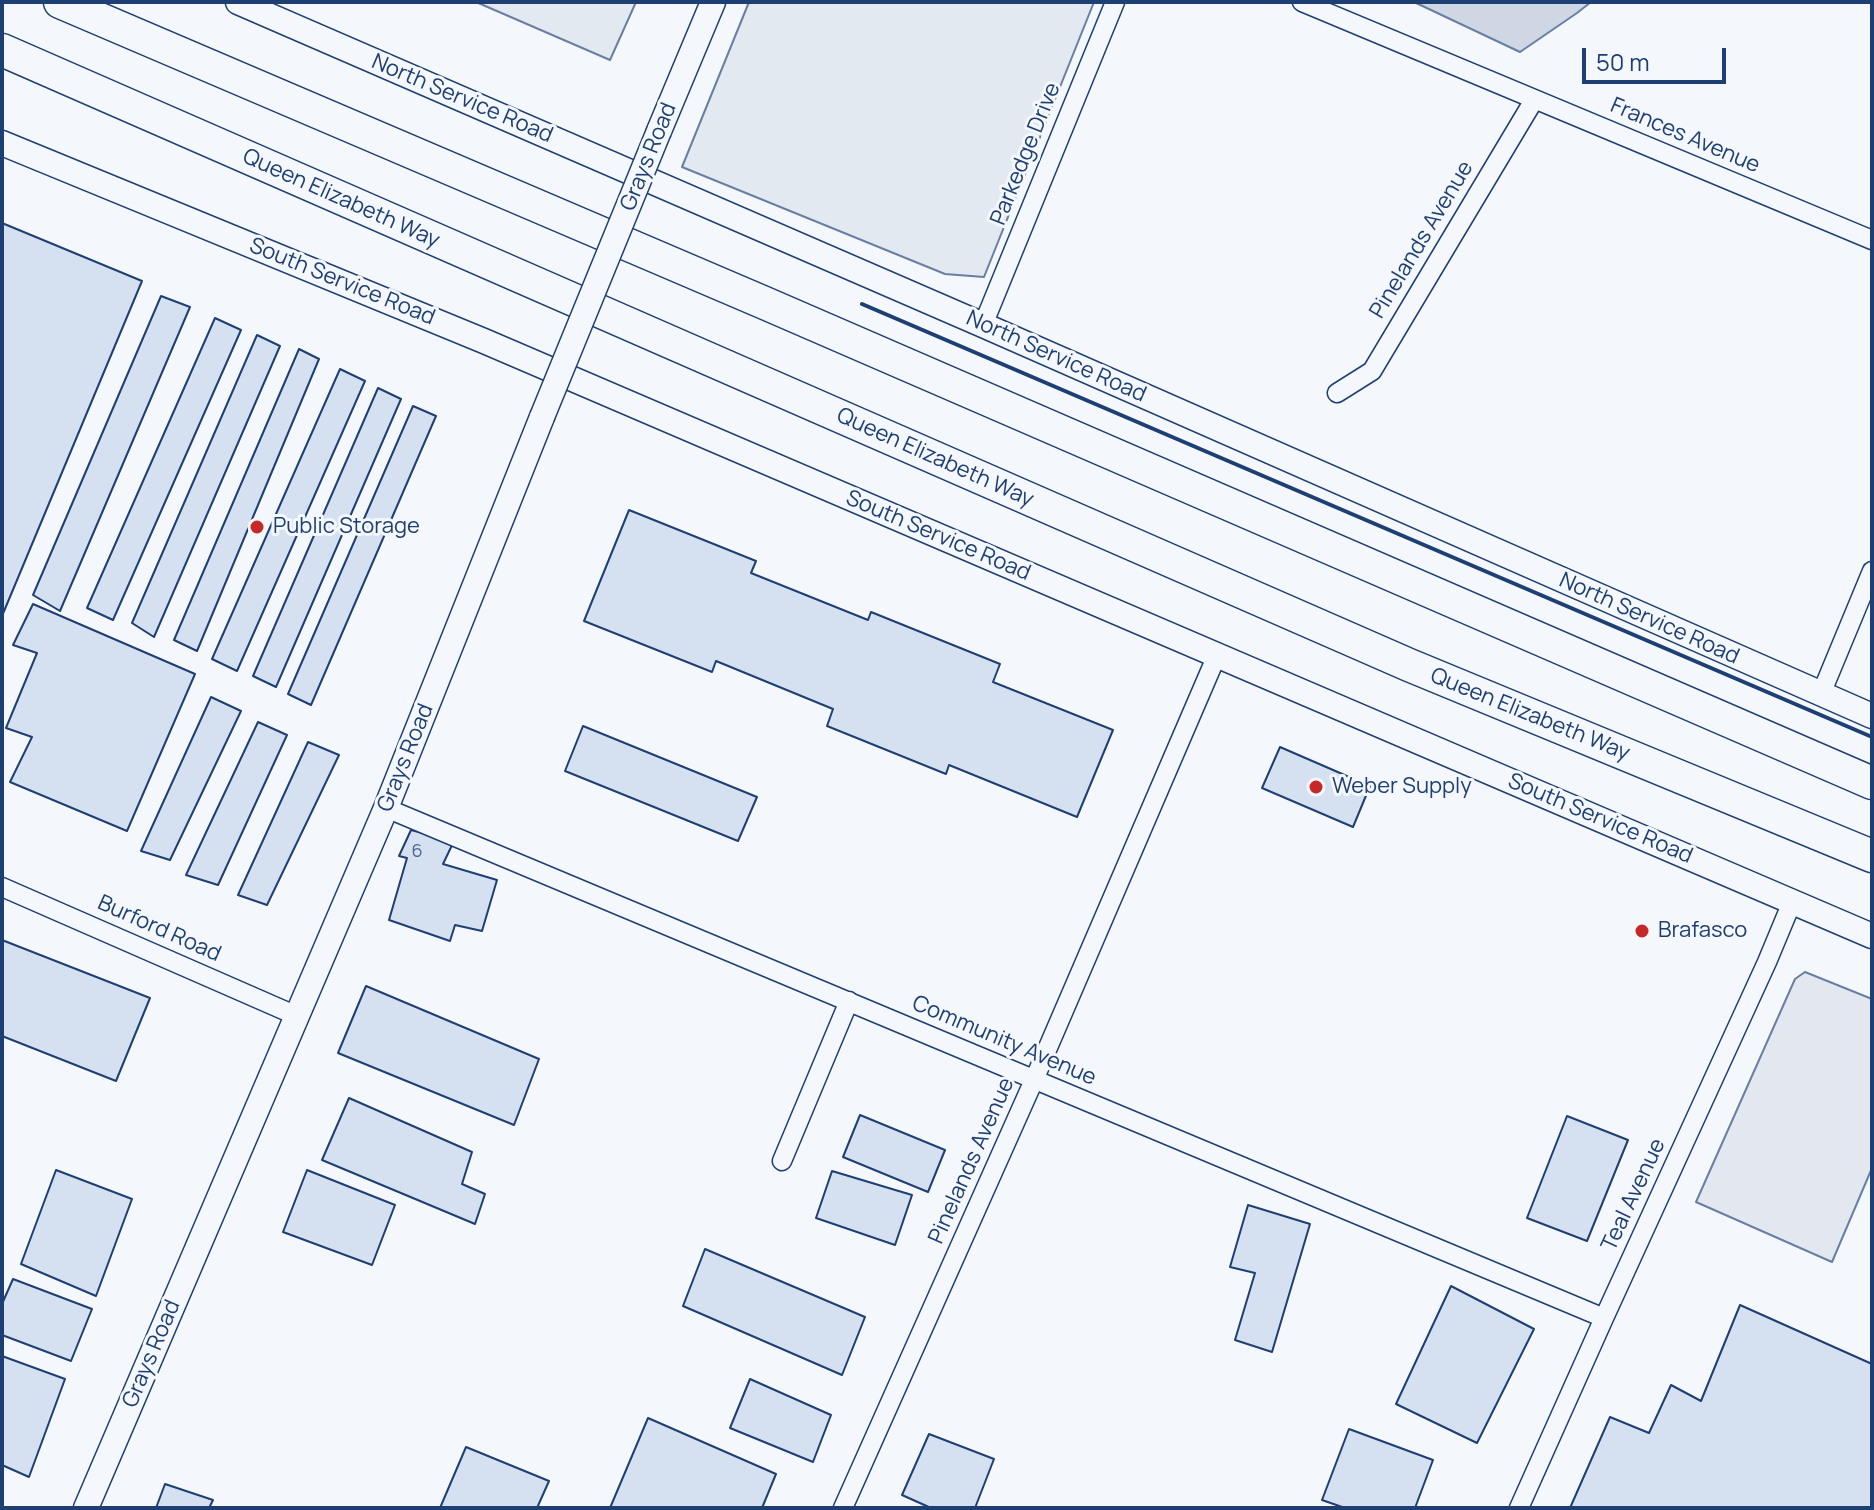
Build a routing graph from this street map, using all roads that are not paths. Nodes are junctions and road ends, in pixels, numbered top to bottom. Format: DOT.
graph roads {
  1 [pos="60,2"];
  2 [pos="238,2"];
  3 [pos="713,2"];
  4 [pos="1115,2"];
  5 [pos="1302,2"];
  6 [pos="2,50"];
  7 [pos="1534,100"];
  8 [pos="2,143"];
  9 [pos="1872,240"];
  10 [pos="983,325"];
  11 [pos="1337,393"];
  12 [pos="1872,571"];
  13 [pos="1217,655"];
  14 [pos="1821,694"];
  15 [pos="1872,716"];
  16 [pos="1872,783"];
  17 [pos="386,808"];
  18 [pos="1872,856"];
  19 [pos="2,887"];
  20 [pos="1792,902"];
  21 [pos="1872,936"];
  22 [pos="849,1001"];
  23 [pos="297,1016"];
  24 [pos="1034,1080"];
  25 [pos="782,1161"];
  26 [pos="1604,1318"];
  27 [pos="86,1508"];
  28 [pos="843,1508"];
  29 [pos="1519,1508"];
  1 -- 16 [label="highway"];
  2 -- 10 [label="street, North Service Road"];
  3 -- 17 [label="street, Grays Road, bridge"];
  4 -- 10 [label="street, Parkedge Drive"];
  5 -- 7 [label="street, Frances Avenue"];
  6 -- 18 [label="highway, Queen Elizabeth Way"];
  7 -- 9 [label="street, Frances Avenue"];
  7 -- 11 [label="street, Pinelands Avenue"];
  8 -- 13 [label="street, South Service Road"];
  10 -- 14 [label="street, North Service Road"];
  12 -- 14 [label="street"];
  13 -- 20 [label="street, South Service Road"];
  13 -- 24 [label="street, Pinelands Avenue"];
  14 -- 15 [label="street, North Service Road"];
  17 -- 22 [label="street, Community Avenue"];
  17 -- 23 [label="street, Grays Road"];
  19 -- 23 [label="street, Burford Road"];
  20 -- 21 [label="street, South Service Road"];
  20 -- 26 [label="street, Teal Avenue"];
  22 -- 24 [label="street, Community Avenue"];
  22 -- 25 [label="street"];
  23 -- 27 [label="street, Grays Road"];
  24 -- 26 [label="street, Community Avenue"];
  24 -- 28 [label="street, Pinelands Avenue"];
  26 -- 29 [label="street, Teal Avenue"];
}
